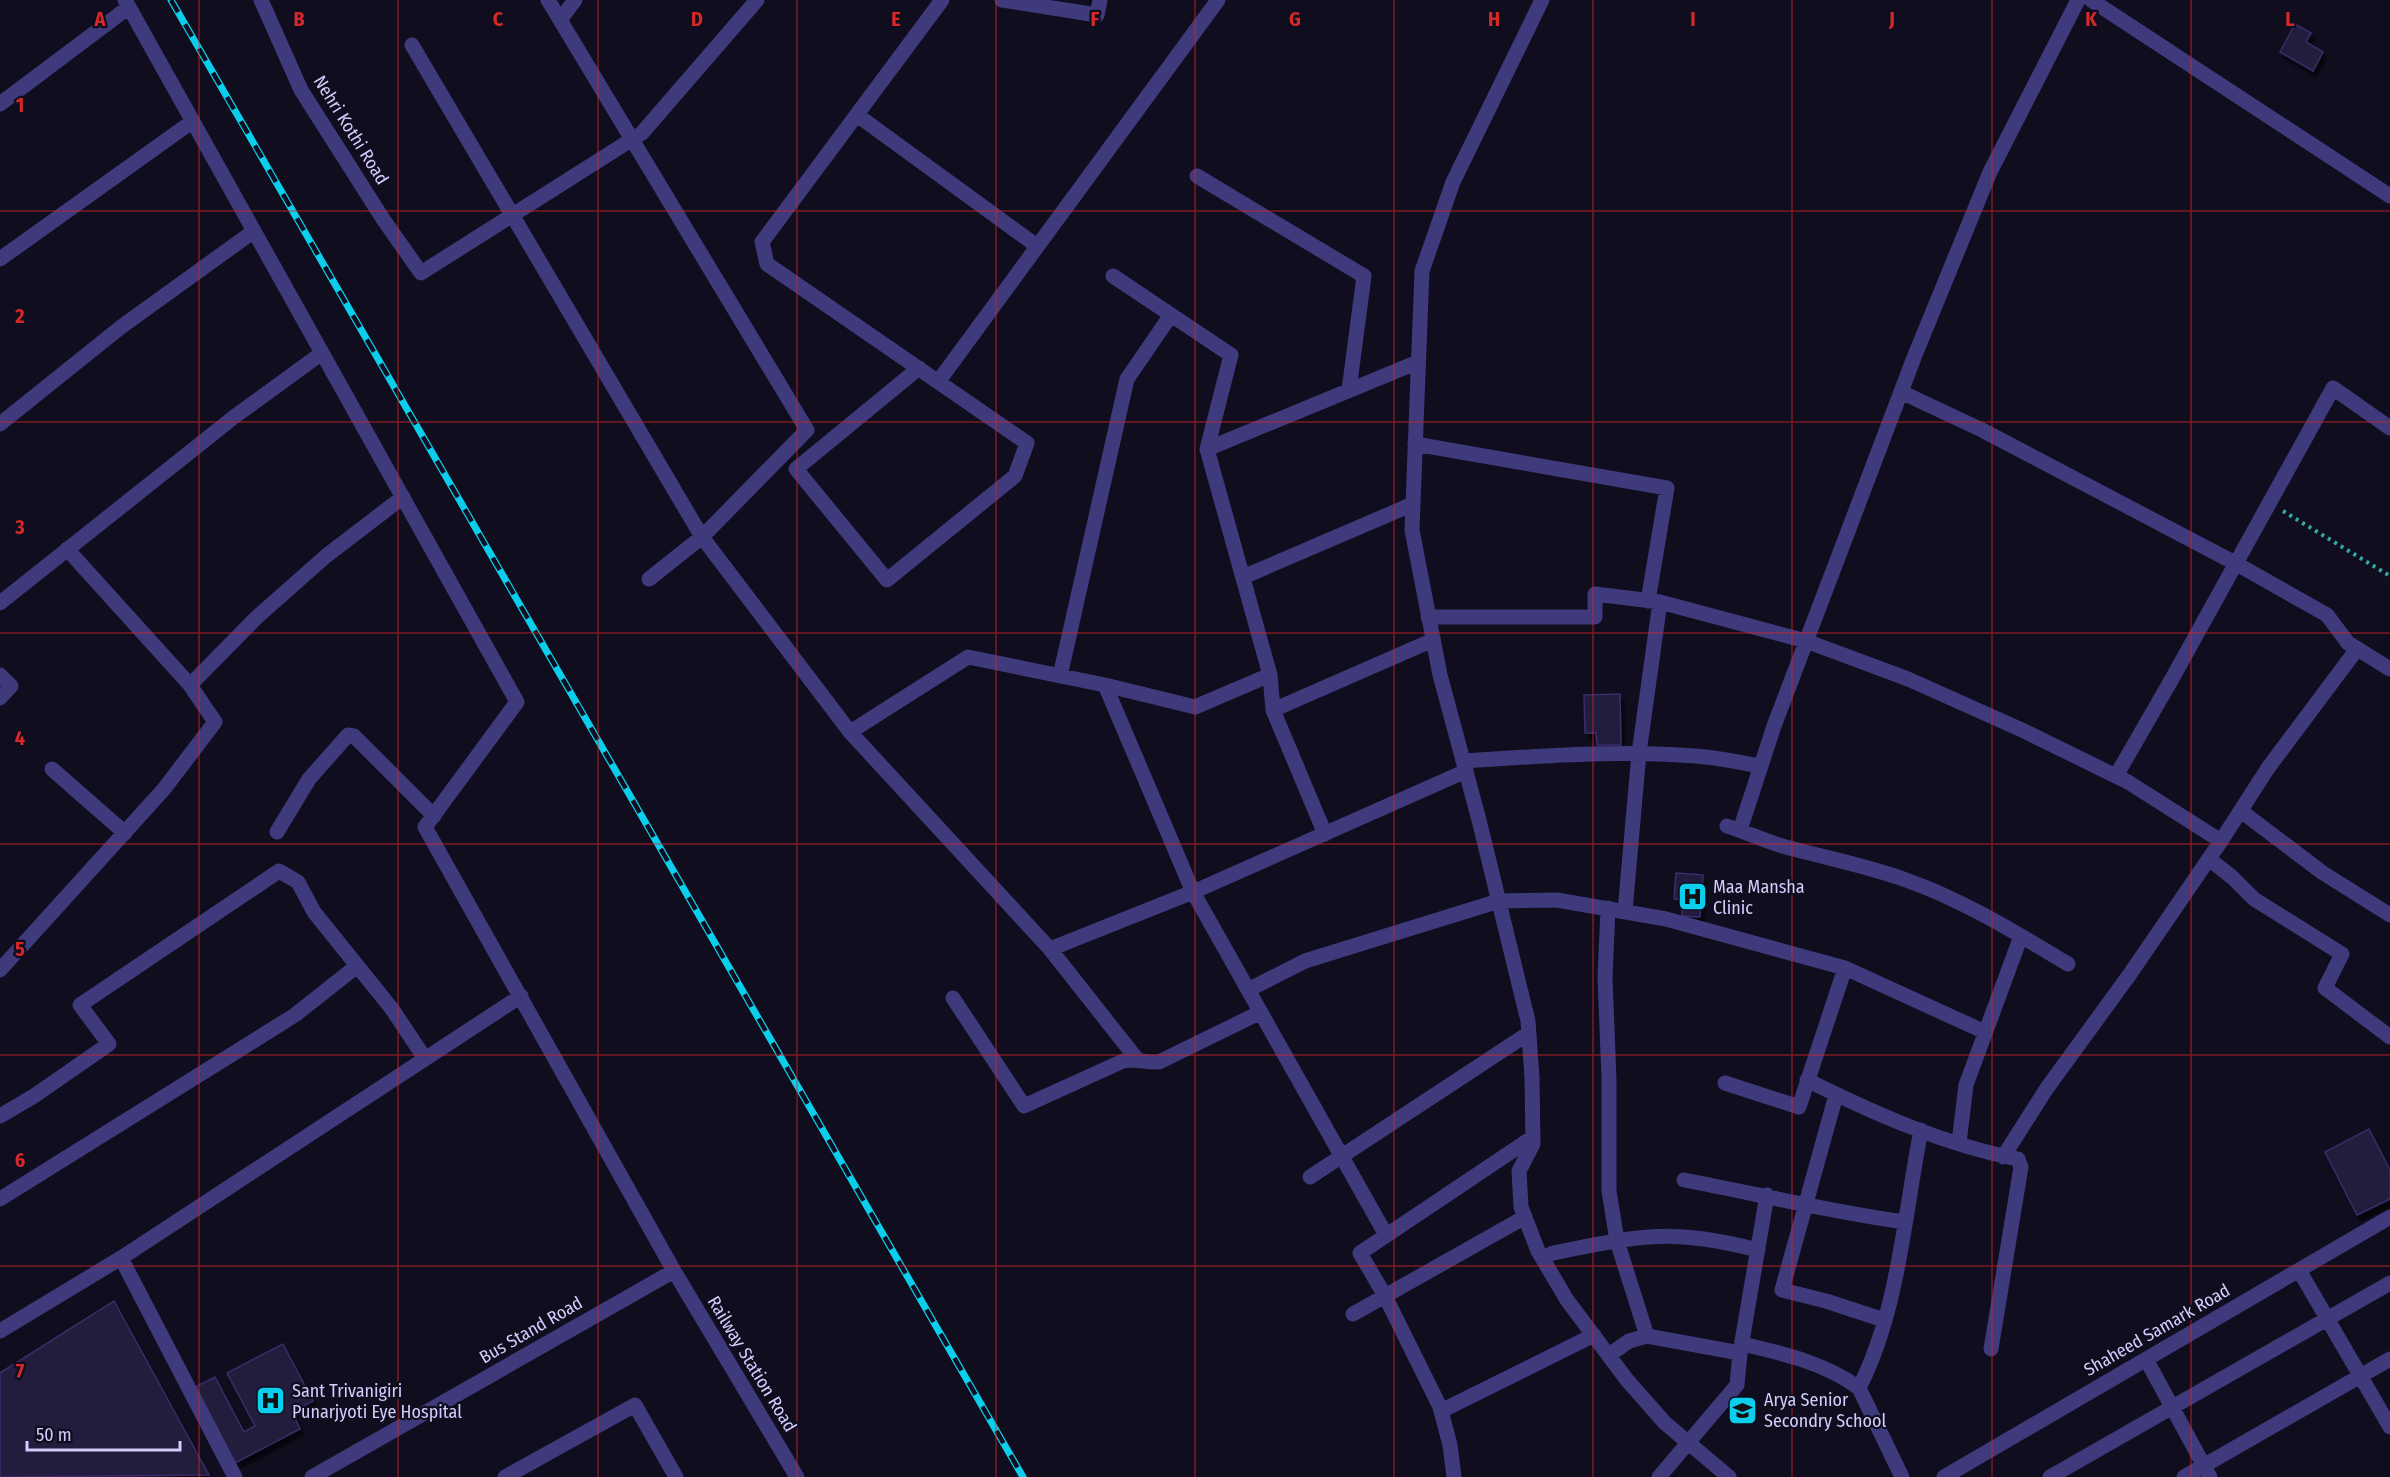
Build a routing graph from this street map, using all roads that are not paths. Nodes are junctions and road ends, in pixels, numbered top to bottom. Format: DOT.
graph roads {
  1 [pos="261,0"];
  2 [pos="548,0"];
  3 [pos="575,0"];
  4 [pos="756,0"];
  5 [pos="942,0"];
  6 [pos="1002,0"];
  7 [pos="1100,0"];
  8 [pos="1218,0"];
  9 [pos="1542,0"];
  10 [pos="2078,0"];
  11 [pos="2091,0"];
  12 [pos="127,3"];
  13 [pos="560,20"];
  14 [pos="412,45"];
  15 [pos="0,104"];
  16 [pos="857,115"];
  17 [pos="193,121"];
  18 [pos="632,139"];
  19 [pos="1197,176"];
  20 [pos="2390,196"];
  21 [pos="512,214"];
  22 [pos="254,231"];
  23 [pos="1037,246"];
  24 [pos="0,259"];
  25 [pos="1113,276"];
  26 [pos="1171,315"];
  27 [pos="322,353"];
  28 [pos="1418,362"];
  29 [pos="919,368"];
  30 [pos="938,382"];
  31 [pos="1348,390"];
  32 [pos="1900,392"];
  33 [pos="0,424"];
  34 [pos="2390,428"];
  35 [pos="1415,444"];
  36 [pos="1207,449"];
  37 [pos="403,497"];
  38 [pos="1413,504"];
  39 [pos="702,537"];
  40 [pos="67,549"];
  41 [pos="2235,563"];
  42 [pos="1243,577"];
  43 [pos="649,579"];
  44 [pos="1654,601"];
  45 [pos="0,603"];
  46 [pos="1428,617"];
  47 [pos="1433,640"];
  48 [pos="1806,641"];
  49 [pos="2357,649"];
  50 [pos="2390,669"];
  51 [pos="0,675"];
  52 [pos="1270,675"];
  53 [pos="1060,676"];
  54 [pos="190,685"];
  55 [pos="1105,686"];
  56 [pos="0,698"];
  57 [pos="1273,710"];
  58 [pos="850,732"];
  59 [pos="1639,753"];
  60 [pos="1465,766"];
  61 [pos="1761,766"];
  62 [pos="52,769"];
  63 [pos="2116,776"];
  64 [pos="2241,811"];
  65 [pos="434,816"];
  66 [pos="277,832"];
  67 [pos="124,833"];
  68 [pos="1325,834"];
  69 [pos="2221,842"];
  70 [pos="2209,860"];
  71 [pos="1193,892"];
  72 [pos="1499,901"];
  73 [pos="1608,908"];
  74 [pos="1625,911"];
  75 [pos="2390,915"];
  76 [pos="2021,936"];
  77 [pos="1050,950"];
  78 [pos="2068,964"];
  79 [pos="357,966"];
  80 [pos="1845,968"];
  81 [pos="0,970"];
  82 [pos="1248,990"];
  83 [pos="520,996"];
  84 [pos="952,998"];
  85 [pos="1260,1012"];
  86 [pos="1985,1032"];
  87 [pos="1529,1033"];
  88 [pos="2390,1037"];
  89 [pos="424,1058"];
  90 [pos="1137,1058"];
  91 [pos="1807,1080"];
  92 [pos="1725,1083"];
  93 [pos="1836,1095"];
  94 [pos="0,1116"];
  95 [pos="1921,1130"];
  96 [pos="1533,1137"];
  97 [pos="1959,1143"];
  98 [pos="1341,1156"];
  99 [pos="2003,1157"];
  100 [pos="1310,1177"];
  101 [pos="1684,1180"];
  102 [pos="1767,1195"];
  103 [pos="0,1200"];
  104 [pos="1804,1206"];
  105 [pos="1525,1216"];
  106 [pos="2390,1217"];
  107 [pos="1905,1222"];
  108 [pos="1386,1235"];
  109 [pos="1617,1241"];
  110 [pos="1758,1250"];
  111 [pos="121,1258"];
  112 [pos="1542,1258"];
  113 [pos="2299,1270"];
  114 [pos="674,1271"];
  115 [pos="2390,1283"];
  116 [pos="1385,1296"];
  117 [pos="1353,1314"];
  118 [pos="2327,1319"];
  119 [pos="1884,1320"];
  120 [pos="0,1330"];
  121 [pos="1594,1335"];
  122 [pos="1647,1336"];
  123 [pos="1741,1349"];
  124 [pos="1991,1349"];
  125 [pos="1609,1355"];
  126 [pos="2146,1359"];
  127 [pos="2390,1359"];
  128 [pos="2361,1377"];
  129 [pos="1859,1388"];
  130 [pos="2172,1407"];
  131 [pos="1442,1412"];
  132 [pos="2390,1427"];
  133 [pos="1689,1442"];
  134 [pos="2207,1472"];
  135 [pos="236,1477"];
  136 [pos="314,1477"];
  137 [pos="506,1477"];
  138 [pos="676,1477"];
  139 [pos="797,1477"];
  140 [pos="1454,1477"];
  141 [pos="1659,1477"];
  142 [pos="1729,1477"];
  143 [pos="1902,1477"];
  144 [pos="1944,1477"];
  145 [pos="2050,1477"];
  146 [pos="2184,1477"];
  1 -- 21 [label="street, Nehri Kothi Road"];
  2 -- 13 [label="street"];
  3 -- 13 [label="street"];
  4 -- 18 [label="street"];
  5 -- 16 [label="street"];
  6 -- 7 [label="street"];
  8 -- 23 [label="street"];
  9 -- 28 [label="street"];
  10 -- 32 [label="street"];
  11 -- 20 [label="street"];
  12 -- 15 [label="street"];
  12 -- 17 [label="street"];
  13 -- 18 [label="street"];
  14 -- 21 [label="street"];
  16 -- 23 [label="street"];
  16 -- 29 [label="street"];
  17 -- 22 [label="street"];
  17 -- 24 [label="street"];
  18 -- 21 [label="street"];
  18 -- 39 [label="street"];
  19 -- 31 [label="street"];
  21 -- 39 [label="street"];
  22 -- 27 [label="street"];
  22 -- 33 [label="street"];
  23 -- 30 [label="street"];
  25 -- 26 [label="street"];
  26 -- 36 [label="street"];
  26 -- 53 [label="street"];
  27 -- 37 [label="street"];
  27 -- 40 [label="street"];
  28 -- 31 [label="street"];
  28 -- 35 [label="street"];
  29 -- 30 [label="street"];
  29 -- 30 [label="street"];
  31 -- 36 [label="street"];
  32 -- 41 [label="street"];
  32 -- 48 [label="street"];
  34 -- 41 [label="street"];
  35 -- 38 [label="street"];
  35 -- 44 [label="street"];
  36 -- 42 [label="street"];
  37 -- 54 [label="street"];
  37 -- 65 [label="street"];
  38 -- 42 [label="street"];
  38 -- 46 [label="street"];
  39 -- 43 [label="street"];
  39 -- 58 [label="street"];
  40 -- 45 [label="street"];
  40 -- 54 [label="street"];
  41 -- 49 [label="street"];
  41 -- 63 [label="street"];
  42 -- 52 [label="street"];
  44 -- 46 [label="street"];
  44 -- 48 [label="street"];
  44 -- 59 [label="street"];
  46 -- 47 [label="street"];
  47 -- 57 [label="street"];
  47 -- 60 [label="street"];
  48 -- 61 [label="street"];
  48 -- 63 [label="street"];
  49 -- 50 [label="street"];
  49 -- 64 [label="street"];
  51 -- 56 [label="street"];
  52 -- 55 [label="street"];
  52 -- 57 [label="street"];
  53 -- 55 [label="street"];
  53 -- 58 [label="street"];
  54 -- 67 [label="street"];
  55 -- 71 [label="street"];
  57 -- 68 [label="street"];
  58 -- 77 [label="street"];
  59 -- 60 [label="street"];
  59 -- 61 [label="street"];
  59 -- 74 [label="street"];
  60 -- 68 [label="street"];
  60 -- 72 [label="street"];
  61 -- 76 [label="street"];
  62 -- 67 [label="street"];
  63 -- 69 [label="street"];
  64 -- 69 [label="street"];
  64 -- 75 [label="street"];
  65 -- 66 [label="street"];
  65 -- 83 [label="street, Railway Station Road"];
  67 -- 81 [label="street"];
  68 -- 71 [label="street"];
  69 -- 70 [label="street"];
  70 -- 88 [label="street"];
  70 -- 99 [label="street"];
  71 -- 77 [label="street"];
  71 -- 82 [label="street"];
  72 -- 73 [label="street"];
  72 -- 82 [label="street"];
  72 -- 87 [label="street"];
  73 -- 74 [label="street"];
  73 -- 109 [label="street"];
  74 -- 80 [label="street"];
  76 -- 78 [label="street"];
  76 -- 86 [label="street"];
  77 -- 90 [label="street"];
  79 -- 89 [label="street"];
  79 -- 94 [label="street"];
  79 -- 103 [label="street"];
  80 -- 86 [label="street"];
  80 -- 91 [label="street"];
  82 -- 85 [label="street"];
  83 -- 89 [label="street"];
  83 -- 114 [label="street, Railway Station Road"];
  84 -- 90 [label="street"];
  85 -- 90 [label="street"];
  85 -- 98 [label="street"];
  86 -- 97 [label="street"];
  87 -- 96 [label="street"];
  87 -- 98 [label="street"];
  89 -- 111 [label="street"];
  91 -- 92 [label="street"];
  91 -- 93 [label="street"];
  93 -- 95 [label="street"];
  93 -- 104 [label="street"];
  95 -- 97 [label="street"];
  95 -- 107 [label="street"];
  96 -- 105 [label="street"];
  96 -- 108 [label="street"];
  97 -- 99 [label="street"];
  98 -- 100 [label="street"];
  98 -- 108 [label="street"];
  99 -- 124 [label="street"];
  101 -- 102 [label="street"];
  102 -- 104 [label="street"];
  102 -- 110 [label="street"];
  104 -- 107 [label="street"];
  104 -- 119 [label="street"];
  105 -- 112 [label="street"];
  105 -- 116 [label="street"];
  106 -- 113 [label="street, Shaheed Samark Road"];
  107 -- 119 [label="street"];
  108 -- 116 [label="street"];
  109 -- 110 [label="street"];
  109 -- 112 [label="street"];
  109 -- 122 [label="street"];
  110 -- 123 [label="street"];
  111 -- 120 [label="street"];
  111 -- 135 [label="street"];
  112 -- 121 [label="street"];
  113 -- 118 [label="street"];
  113 -- 126 [label="street, Shaheed Samark Road"];
  114 -- 136 [label="street, Bus Stand Road"];
  114 -- 139 [label="street, Railway Station Road"];
  115 -- 118 [label="street"];
  116 -- 117 [label="street"];
  116 -- 131 [label="street"];
  118 -- 128 [label="street"];
  118 -- 130 [label="street"];
  119 -- 129 [label="street"];
  121 -- 125 [label="street"];
  121 -- 131 [label="street"];
  122 -- 123 [label="street"];
  122 -- 125 [label="street"];
  123 -- 129 [label="street"];
  123 -- 133 [label="street"];
  125 -- 133 [label="street"];
  126 -- 130 [label="street"];
  126 -- 144 [label="street, Shaheed Samark Road"];
  127 -- 128 [label="street"];
  128 -- 132 [label="street"];
  128 -- 134 [label="street"];
  129 -- 143 [label="street"];
  130 -- 134 [label="street"];
  130 -- 145 [label="street"];
  131 -- 140 [label="street"];
  133 -- 141 [label="street"];
  133 -- 142 [label="street"];
  134 -- 146 [label="street"];
  137 -- 138 [label="street"];
}
